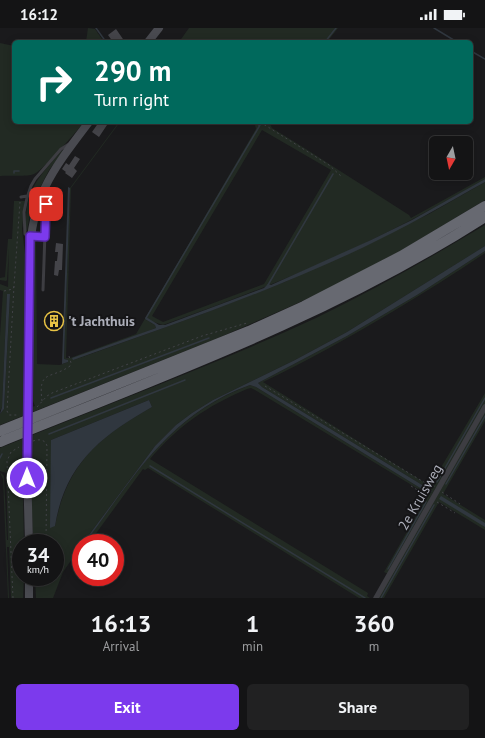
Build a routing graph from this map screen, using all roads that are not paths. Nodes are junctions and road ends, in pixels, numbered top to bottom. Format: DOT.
graph roads {
  1 [pos="159,28"];
  2 [pos="150,40"];
  3 [pos="87,124"];
  4 [pos="73,143"];
  5 [pos="27,196"];
  6 [pos="21,197"];
  7 [pos="46,204"];
  8 [pos="485,206"];
  9 [pos="485,217"];
  10 [pos="30,236"];
  11 [pos="45,237"];
  12 [pos="42,290"];
  13 [pos="485,407"];
  14 [pos="0,431"];
  15 [pos="0,442"];
  16 [pos="29,534"];
  17 [pos="30,586"];
  18 [pos="30,598"];
  19 [pos="376,598"];
  1 -- 2 [label="street"];
  3 -- 4 [label="street"];
  4 -- 5 [label="lane"];
  4 -- 10 [label="street"];
  5 -- 6 [label="lane"];
  5 -- 10 [label="lane"];
  7 -- 11 [label="lane"];
  8 -- 14 [label="highway"];
  9 -- 15 [label="highway"];
  10 -- 11 [label="lane"];
  10 -- 16 [label="street"];
  11 -- 12 [label="lane"];
  13 -- 19 [label="street, 2e Kruisweg"];
  17 -- 18 [label="street"];
}
